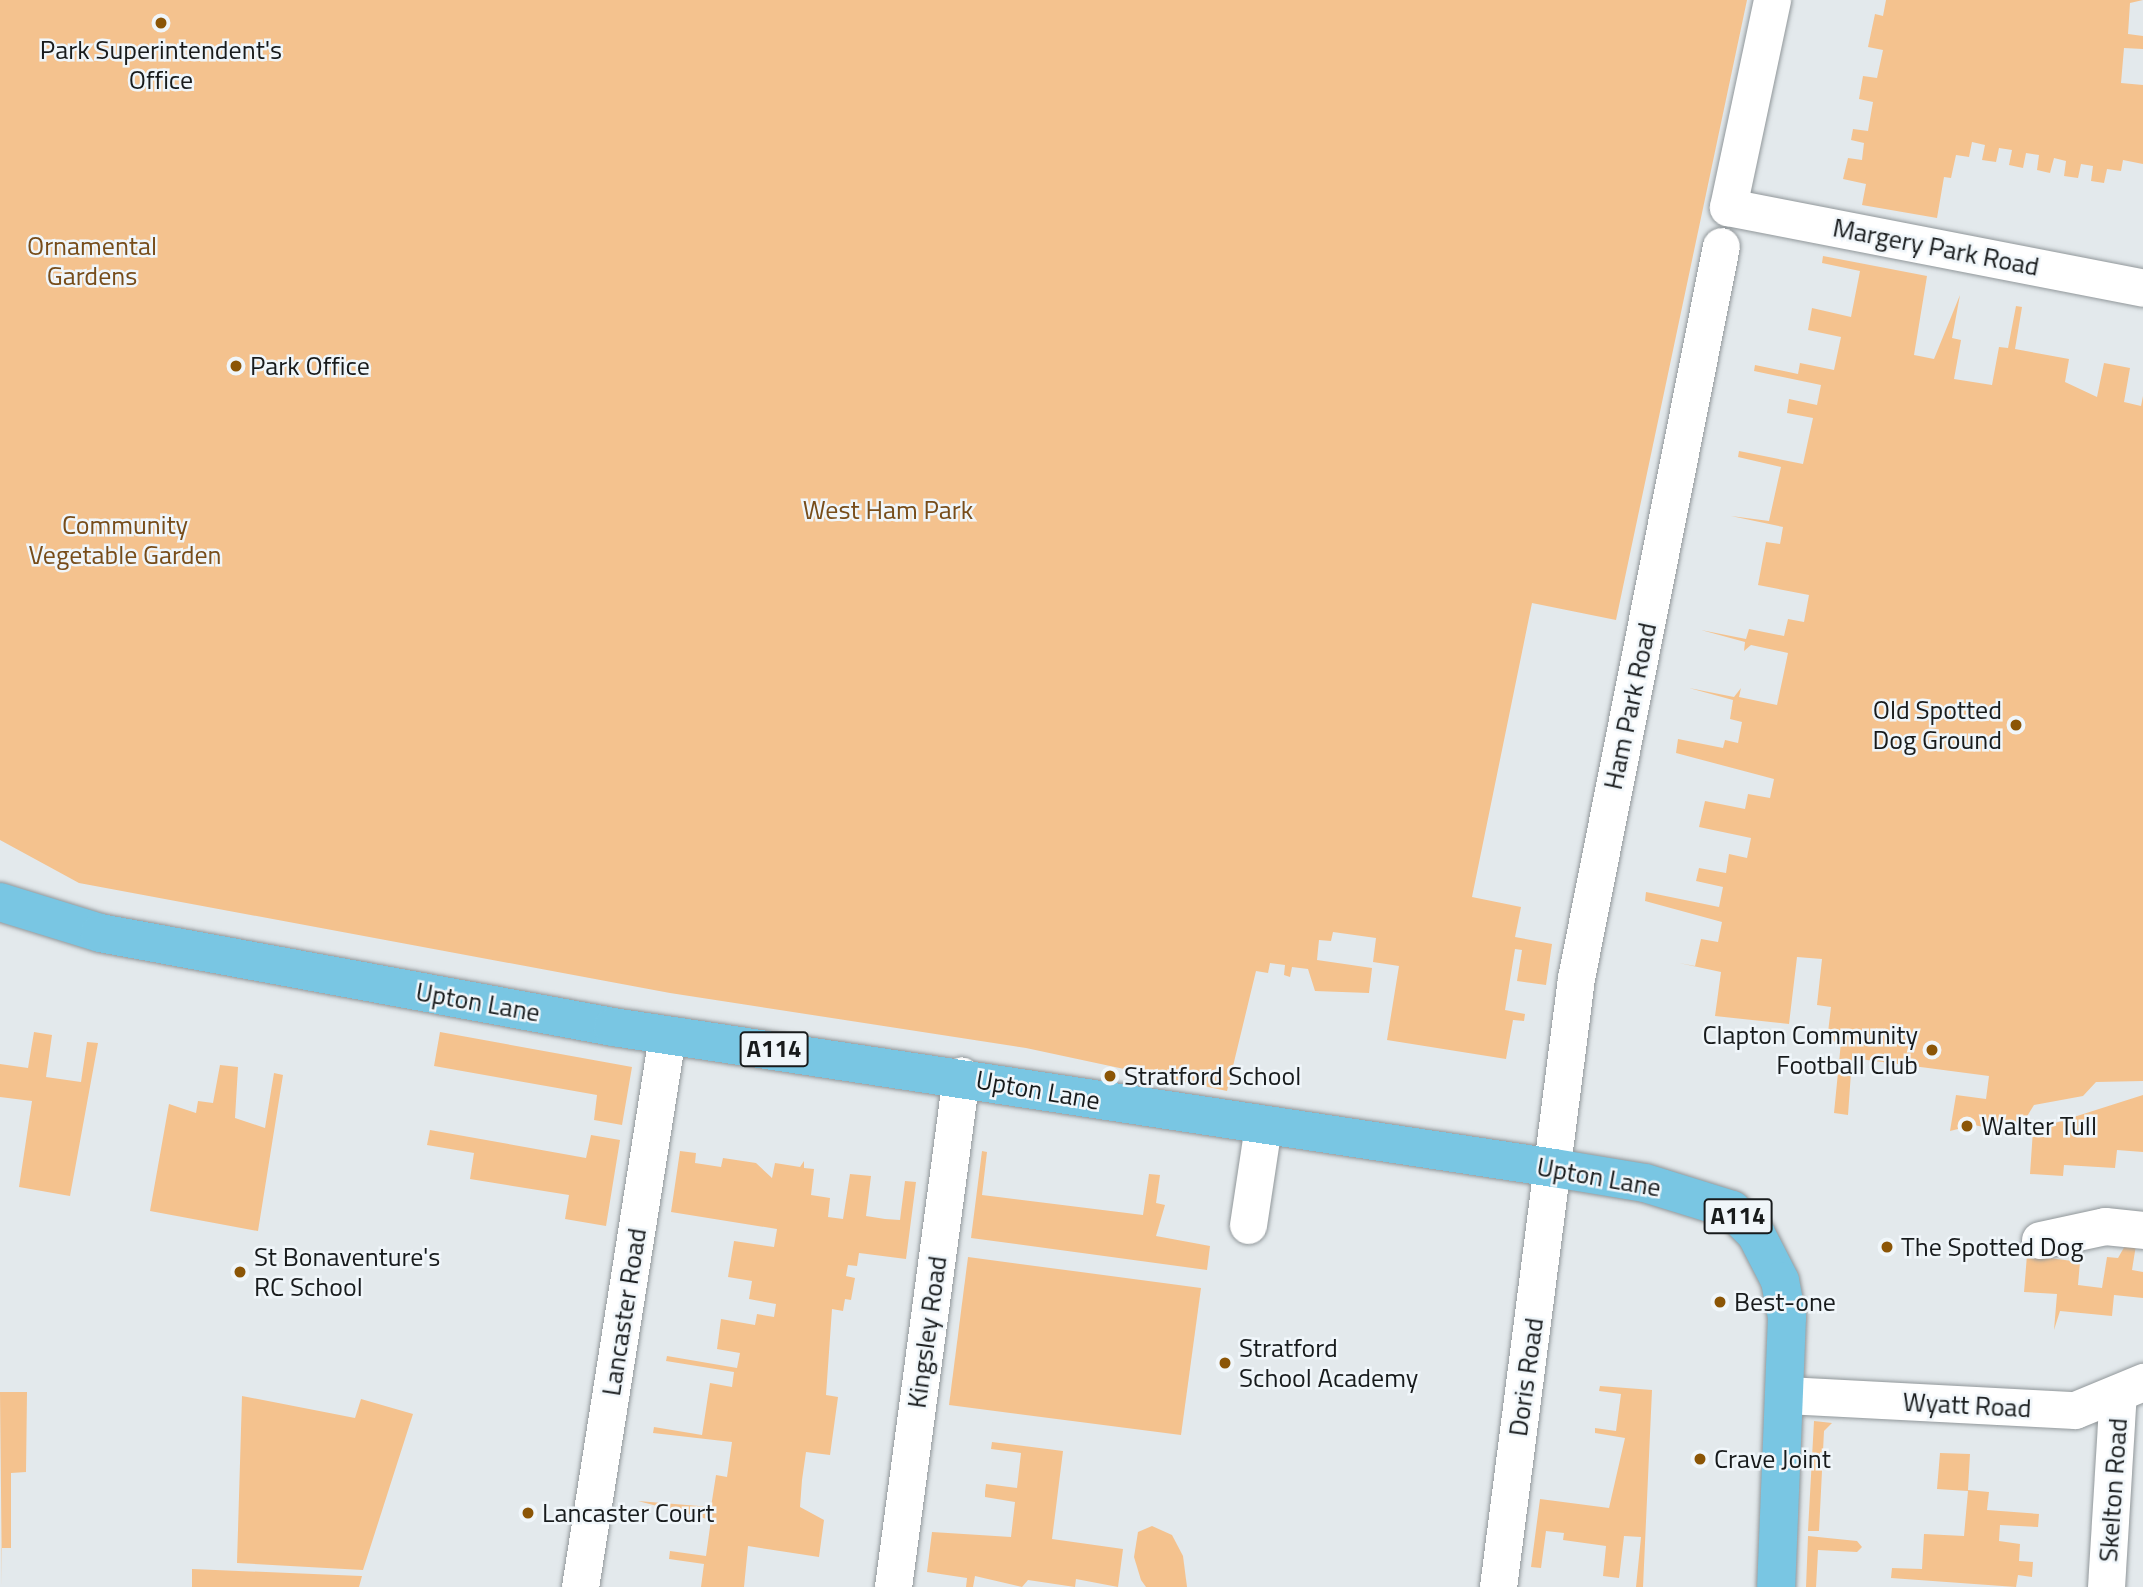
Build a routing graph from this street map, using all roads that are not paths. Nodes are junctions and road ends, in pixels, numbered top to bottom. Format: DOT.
graph roads {
  1 [pos="1772,0"];
  2 [pos="1721,246"];
  3 [pos="2143,288"];
  4 [pos="0,902"];
  5 [pos="667,1036"];
  6 [pos="961,1076"];
  7 [pos="1263,1126"];
  8 [pos="1553,1168"];
  9 [pos="1248,1226"];
  10 [pos="2143,1230"];
  11 [pos="2040,1240"];
  12 [pos="2131,1387"];
  13 [pos="1786,1395"];
  14 [pos="580,1587"];
  15 [pos="894,1587"];
  16 [pos="1498,1587"];
  17 [pos="1776,1587"];
  18 [pos="2106,1587"];
  1 -- 3 [label="street, Margery Park Road"];
  2 -- 8 [label="street, Ham Park Road"];
  4 -- 5 [label="main road, Upton Lane / A114"];
  5 -- 6 [label="main road, Upton Lane / A114"];
  5 -- 14 [label="street, Lancaster Road"];
  6 -- 7 [label="main road, Upton Lane / A114"];
  6 -- 15 [label="street, Kingsley Road"];
  7 -- 8 [label="main road, Upton Lane / A114"];
  7 -- 9 [label="street"];
  8 -- 13 [label="main road, Upton Lane / A114"];
  8 -- 16 [label="street, Doris Road"];
  10 -- 11 [label="street"];
  12 -- 13 [label="street, Wyatt Road"];
  12 -- 18 [label="street, Skelton Road"];
  13 -- 17 [label="main road, Upton Lane / A114"];
}
